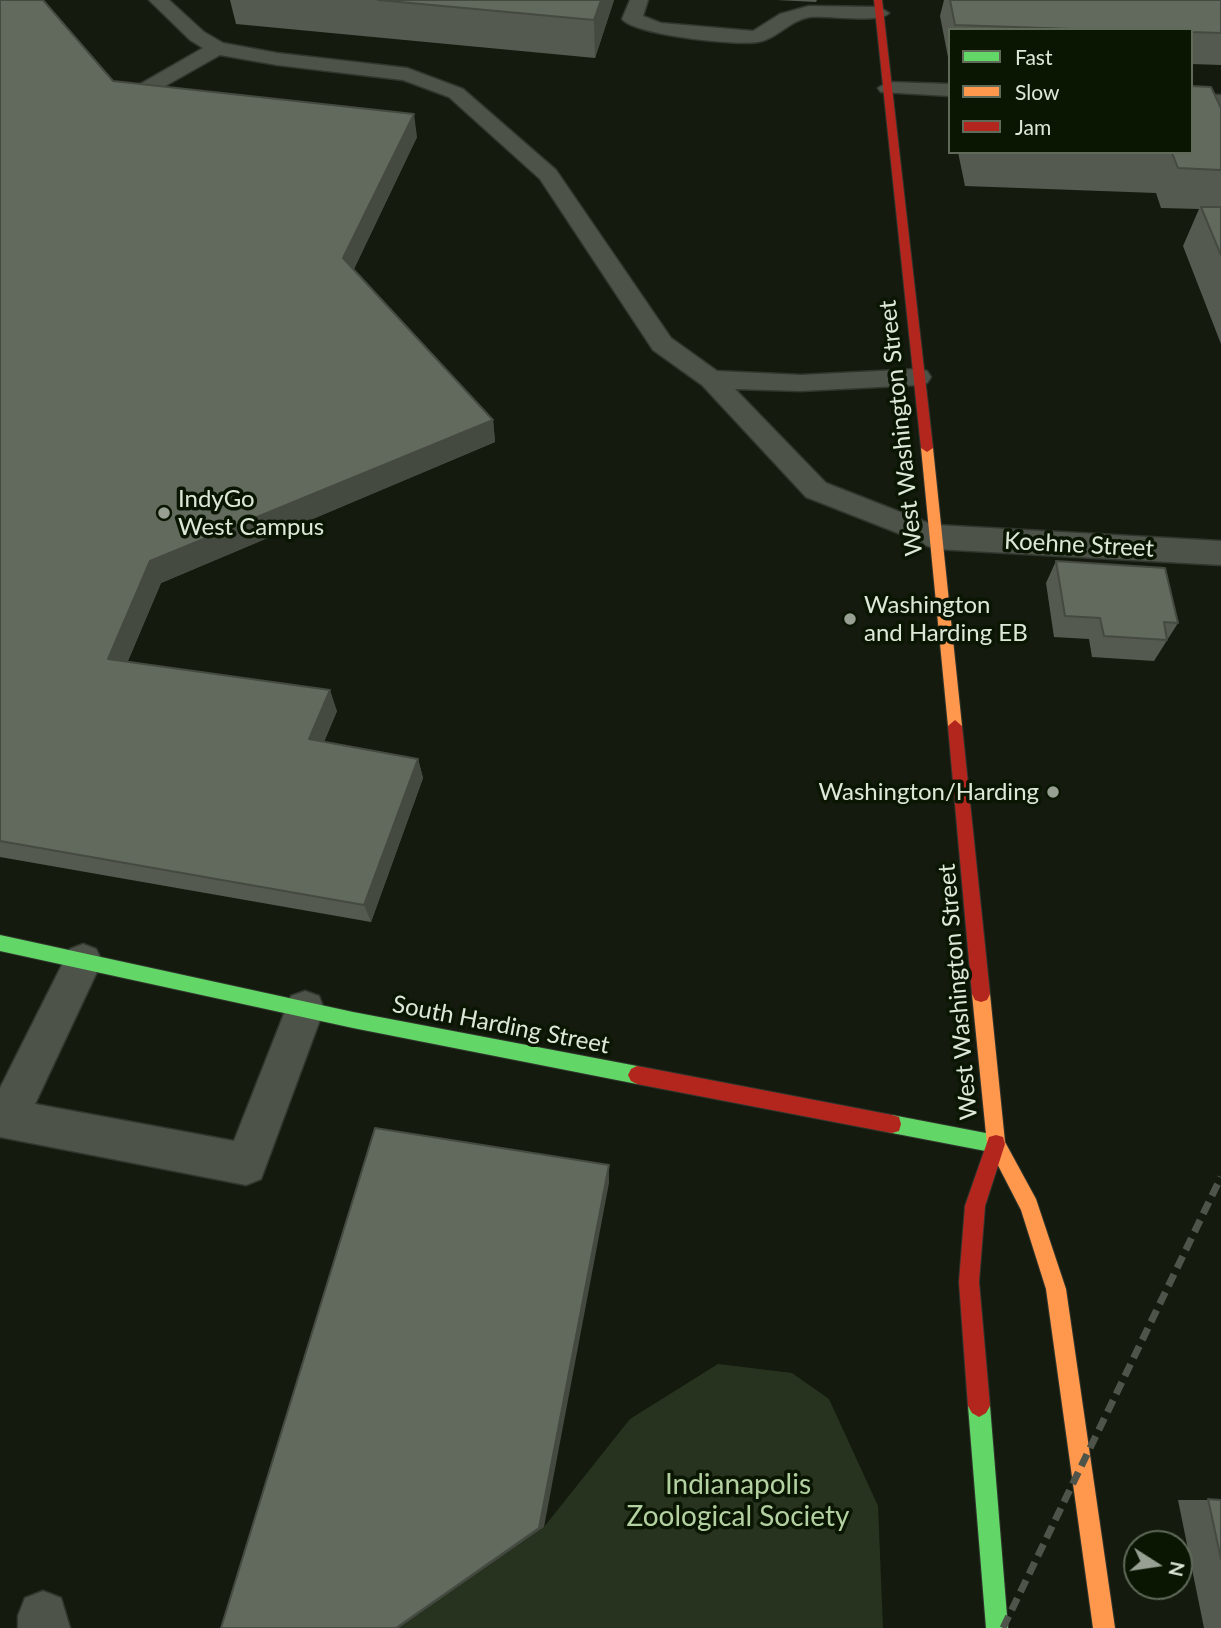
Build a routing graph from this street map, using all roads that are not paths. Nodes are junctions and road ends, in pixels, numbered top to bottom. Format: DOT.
graph roads {
  1 [pos="158,0"];
  2 [pos="639,0"];
  3 [pos="879,7"];
  4 [pos="216,48"];
  5 [pos="888,88"];
  6 [pos="948,90"];
  7 [pos="1193,100"];
  8 [pos="1221,101"];
  9 [pos="121,103"];
  10 [pos="918,377"];
  11 [pos="711,379"];
  12 [pos="936,537"];
  13 [pos="1221,553"];
  14 [pos="0,943"];
  15 [pos="83,961"];
  16 [pos="305,1009"];
  17 [pos="996,1144"];
  18 [pos="997,1628"];
  19 [pos="1104,1628"];
  1 -- 4 [label="lane"];
  2 -- 3 [label="lane"];
  3 -- 5 [label="main road, West Washington Street"];
  4 -- 9 [label="lane"];
  4 -- 11 [label="lane"];
  5 -- 6 [label="lane"];
  5 -- 10 [label="main road, West Washington Street"];
  7 -- 8 [label="lane"];
  10 -- 11 [label="lane"];
  10 -- 12 [label="main road, West Washington Street"];
  11 -- 12 [label="lane"];
  12 -- 13 [label="street, Koehne Street"];
  12 -- 17 [label="main road, West Washington Street"];
  14 -- 15 [label="main road, South Harding Street"];
  15 -- 16 [label="main road, South Harding Street"];
  15 -- 16 [label="lane"];
  16 -- 17 [label="main road, South Harding Street"];
  17 -- 18 [label="main road, West Washington Street"];
  17 -- 19 [label="main road, West Washington Street"];
}
